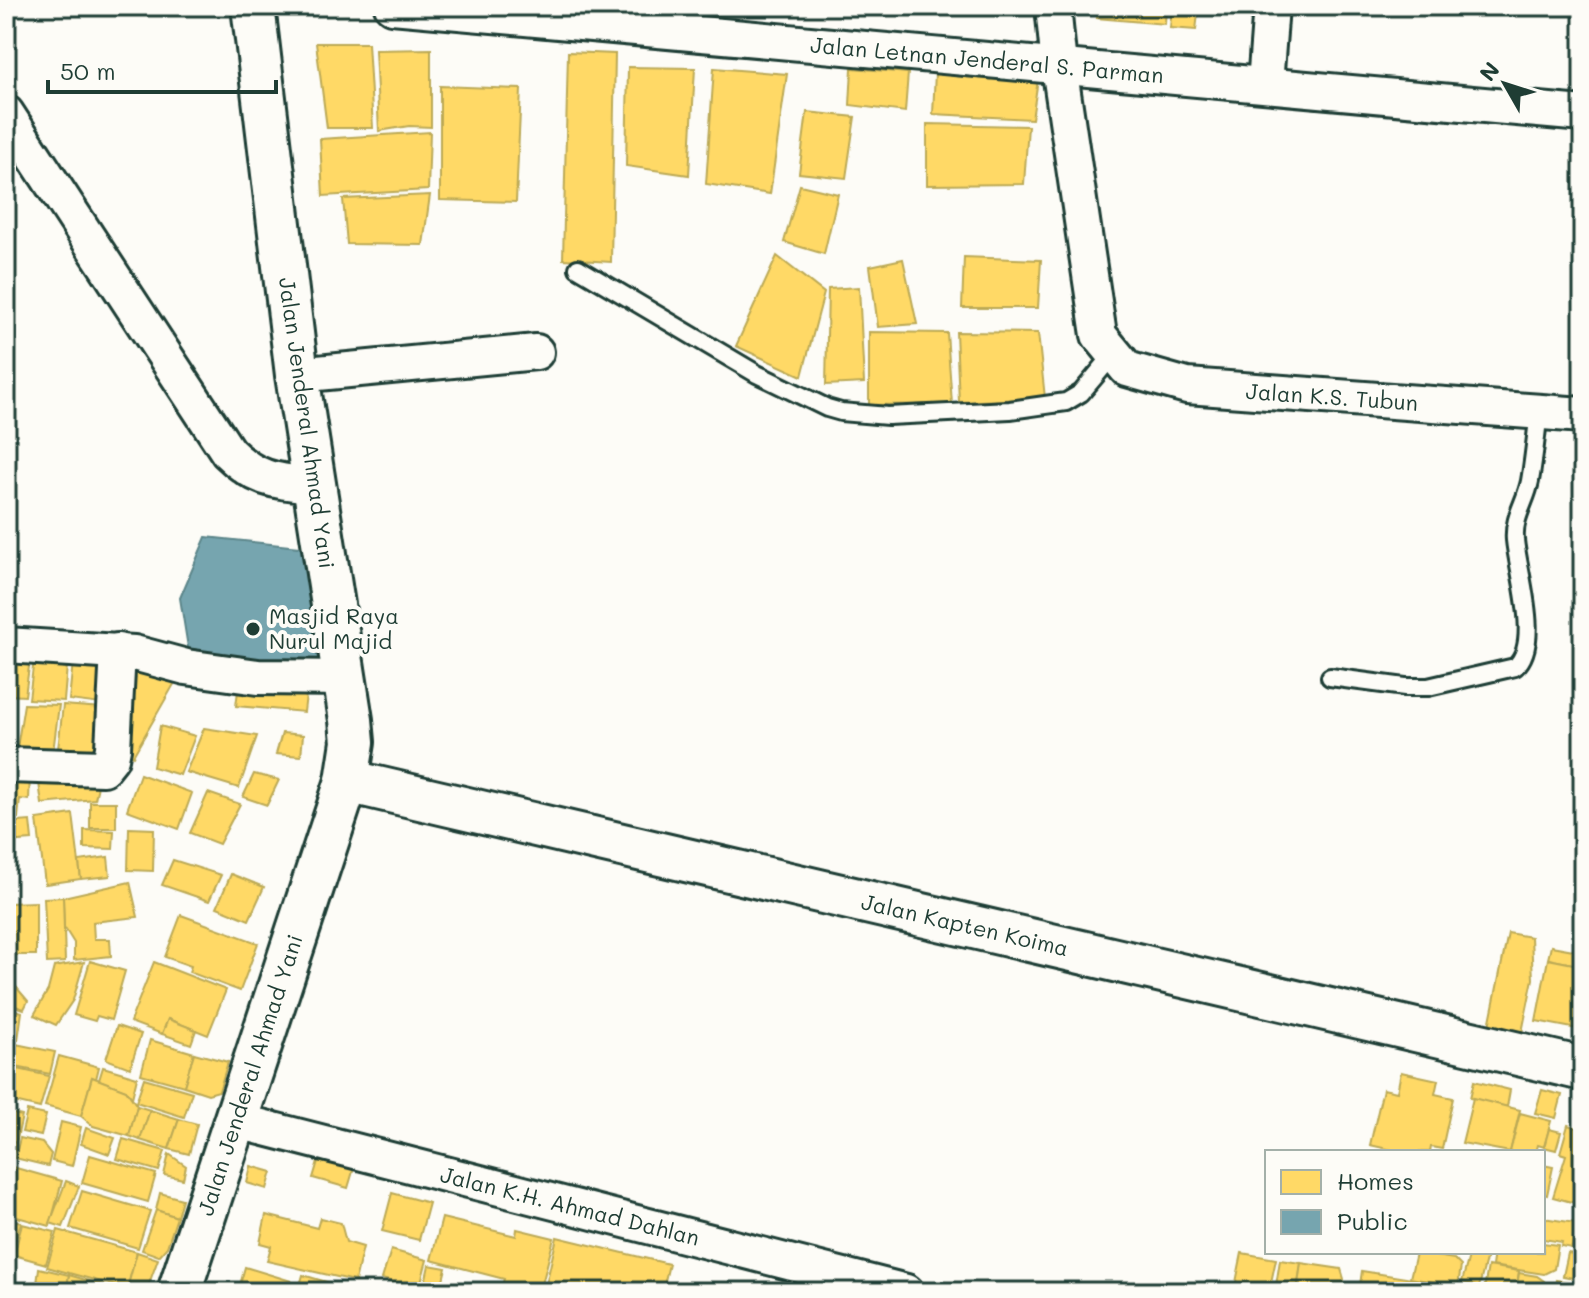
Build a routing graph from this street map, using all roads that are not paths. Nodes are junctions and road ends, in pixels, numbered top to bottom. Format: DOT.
graph roads {
  1 [pos="253,6"];
  2 [pos="392,6"];
  3 [pos="1053,6"];
  4 [pos="1271,6"];
  5 [pos="1059,66"];
  6 [pos="1265,84"];
  7 [pos="6,113"];
  8 [pos="1583,114"];
  9 [pos="578,268"];
  10 [pos="1107,344"];
  11 [pos="536,352"];
  12 [pos="297,375"];
  13 [pos="1539,412"];
  14 [pos="1583,415"];
  15 [pos="315,485"];
  16 [pos="6,645"];
  17 [pos="118,651"];
  18 [pos="1330,677"];
  19 [pos="345,678"];
  20 [pos="6,765"];
  21 [pos="347,781"];
  22 [pos="1583,1069"];
  23 [pos="234,1120"];
  24 [pos="179,1292"];
  25 [pos="906,1292"];
  1 -- 12 [label="street, Jalan Jenderal Ahmad Yani"];
  2 -- 5 [label="street, Jalan Letnan Jenderal S. Parman"];
  3 -- 5 [label="street"];
  4 -- 6 [label="street"];
  5 -- 6 [label="street, Jalan Letnan Jenderal S. Parman"];
  5 -- 10 [label="street"];
  6 -- 8 [label="street, Jalan Letnan Jenderal S. Parman"];
  7 -- 15 [label="street"];
  9 -- 10 [label="lane"];
  10 -- 13 [label="street, Jalan K.S. Tubun"];
  11 -- 12 [label="street"];
  12 -- 15 [label="street, Jalan Jenderal Ahmad Yani"];
  13 -- 14 [label="street, Jalan K.S. Tubun"];
  13 -- 18 [label="lane"];
  15 -- 19 [label="street, Jalan Jenderal Ahmad Yani"];
  16 -- 17 [label="street"];
  17 -- 19 [label="street"];
  17 -- 20 [label="street"];
  19 -- 21 [label="street, Jalan Jenderal Ahmad Yani"];
  21 -- 22 [label="street, Jalan Kapten Koima"];
  21 -- 23 [label="street, Jalan Jenderal Ahmad Yani"];
  23 -- 24 [label="street, Jalan Jenderal Ahmad Yani"];
  23 -- 25 [label="street, Jalan K.H. Ahmad Dahlan"];
}
